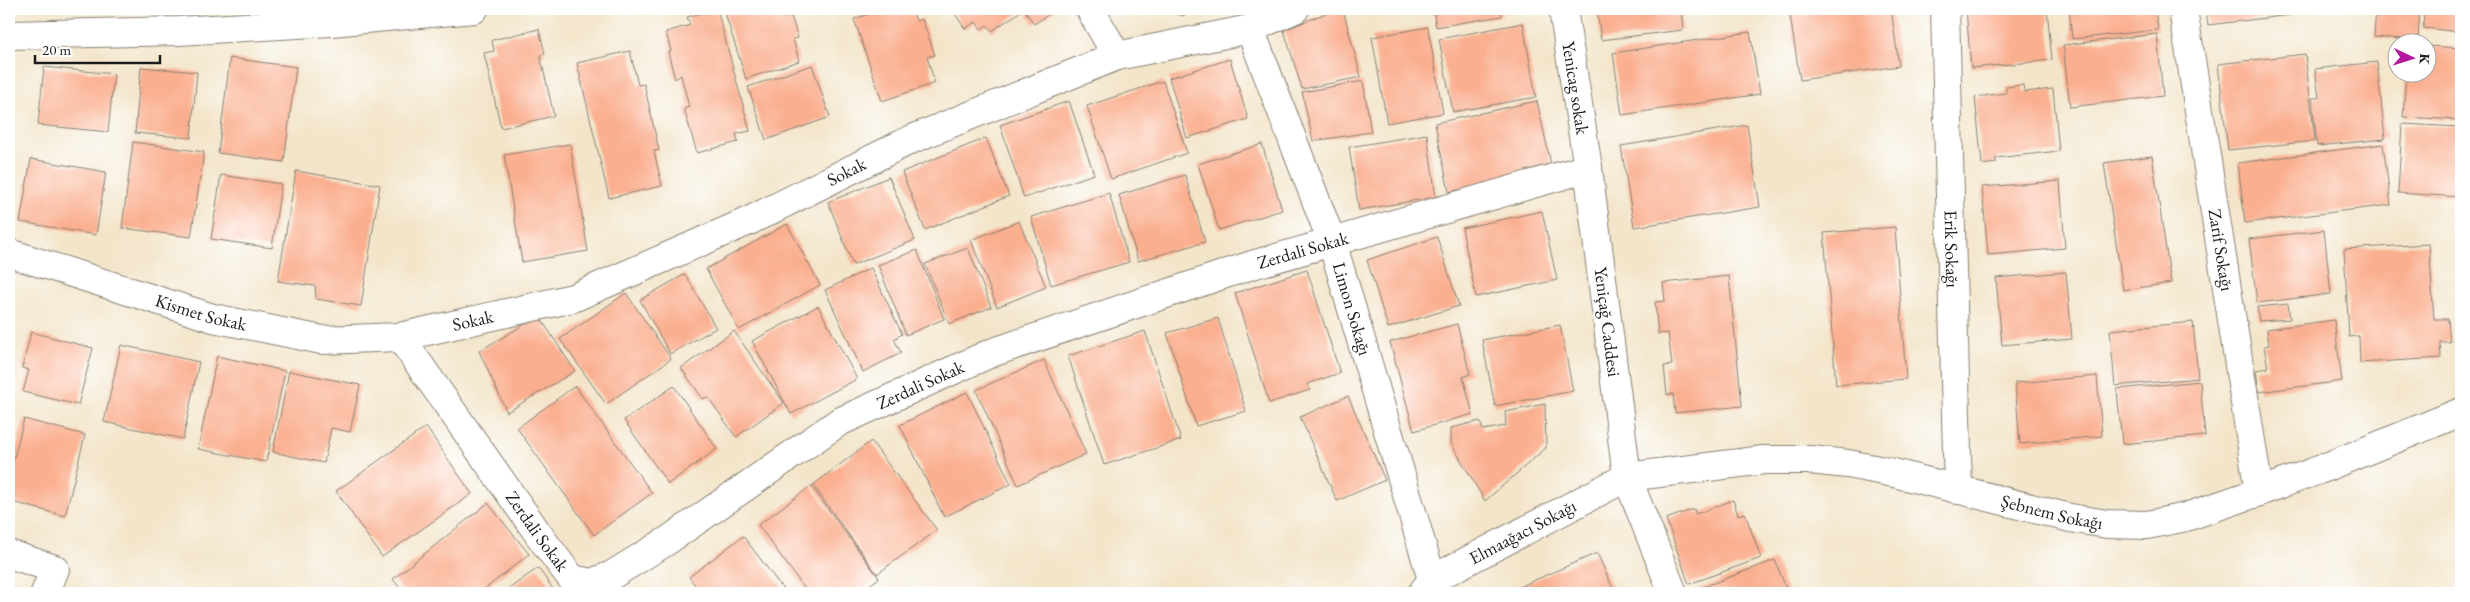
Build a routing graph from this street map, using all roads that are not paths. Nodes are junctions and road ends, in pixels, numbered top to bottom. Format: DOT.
graph roads {
  1 [pos="474,9"];
  2 [pos="1090,9"];
  3 [pos="1295,9"];
  4 [pos="1563,9"];
  5 [pos="1945,9"];
  6 [pos="2182,9"];
  7 [pos="1250,29"];
  8 [pos="9,35"];
  9 [pos="1117,56"];
  10 [pos="1588,168"];
  11 [pos="1332,242"];
  12 [pos="9,253"];
  13 [pos="400,337"];
  14 [pos="2461,412"];
  15 [pos="1627,477"];
  16 [pos="1958,490"];
  17 [pos="2259,492"];
  18 [pos="9,554"];
  19 [pos="1430,588"];
  20 [pos="45,593"];
  21 [pos="1672,593"];
  1 -- 8 [label="street"];
  2 -- 9 [label="street"];
  3 -- 7 [label="street, Sokak"];
  4 -- 10 [label="street, Yenicag sokak"];
  5 -- 16 [label="street, Erik Sokağı"];
  6 -- 17 [label="street, Zarif Sokağı"];
  7 -- 9 [label="street, Sokak"];
  7 -- 11 [label="street, Limon Sokağı"];
  9 -- 13 [label="street, Sokak"];
  10 -- 11 [label="street, Zerdali Sokak"];
  10 -- 15 [label="street, Yeniçağ Caddesi"];
  11 -- 13 [label="street, Zerdali Sokak"];
  11 -- 19 [label="street, Limon Sokağı"];
  12 -- 13 [label="street, Kismet Sokak"];
  14 -- 17 [label="street, Şebnem Sokağı"];
  15 -- 16 [label="street, Şebnem Sokağı"];
  15 -- 19 [label="street, Elmaağacı Sokağı"];
  15 -- 21 [label="street, Yeniçağ Caddesi"];
  16 -- 17 [label="street, Şebnem Sokağı"];
  18 -- 20 [label="street"];
}
